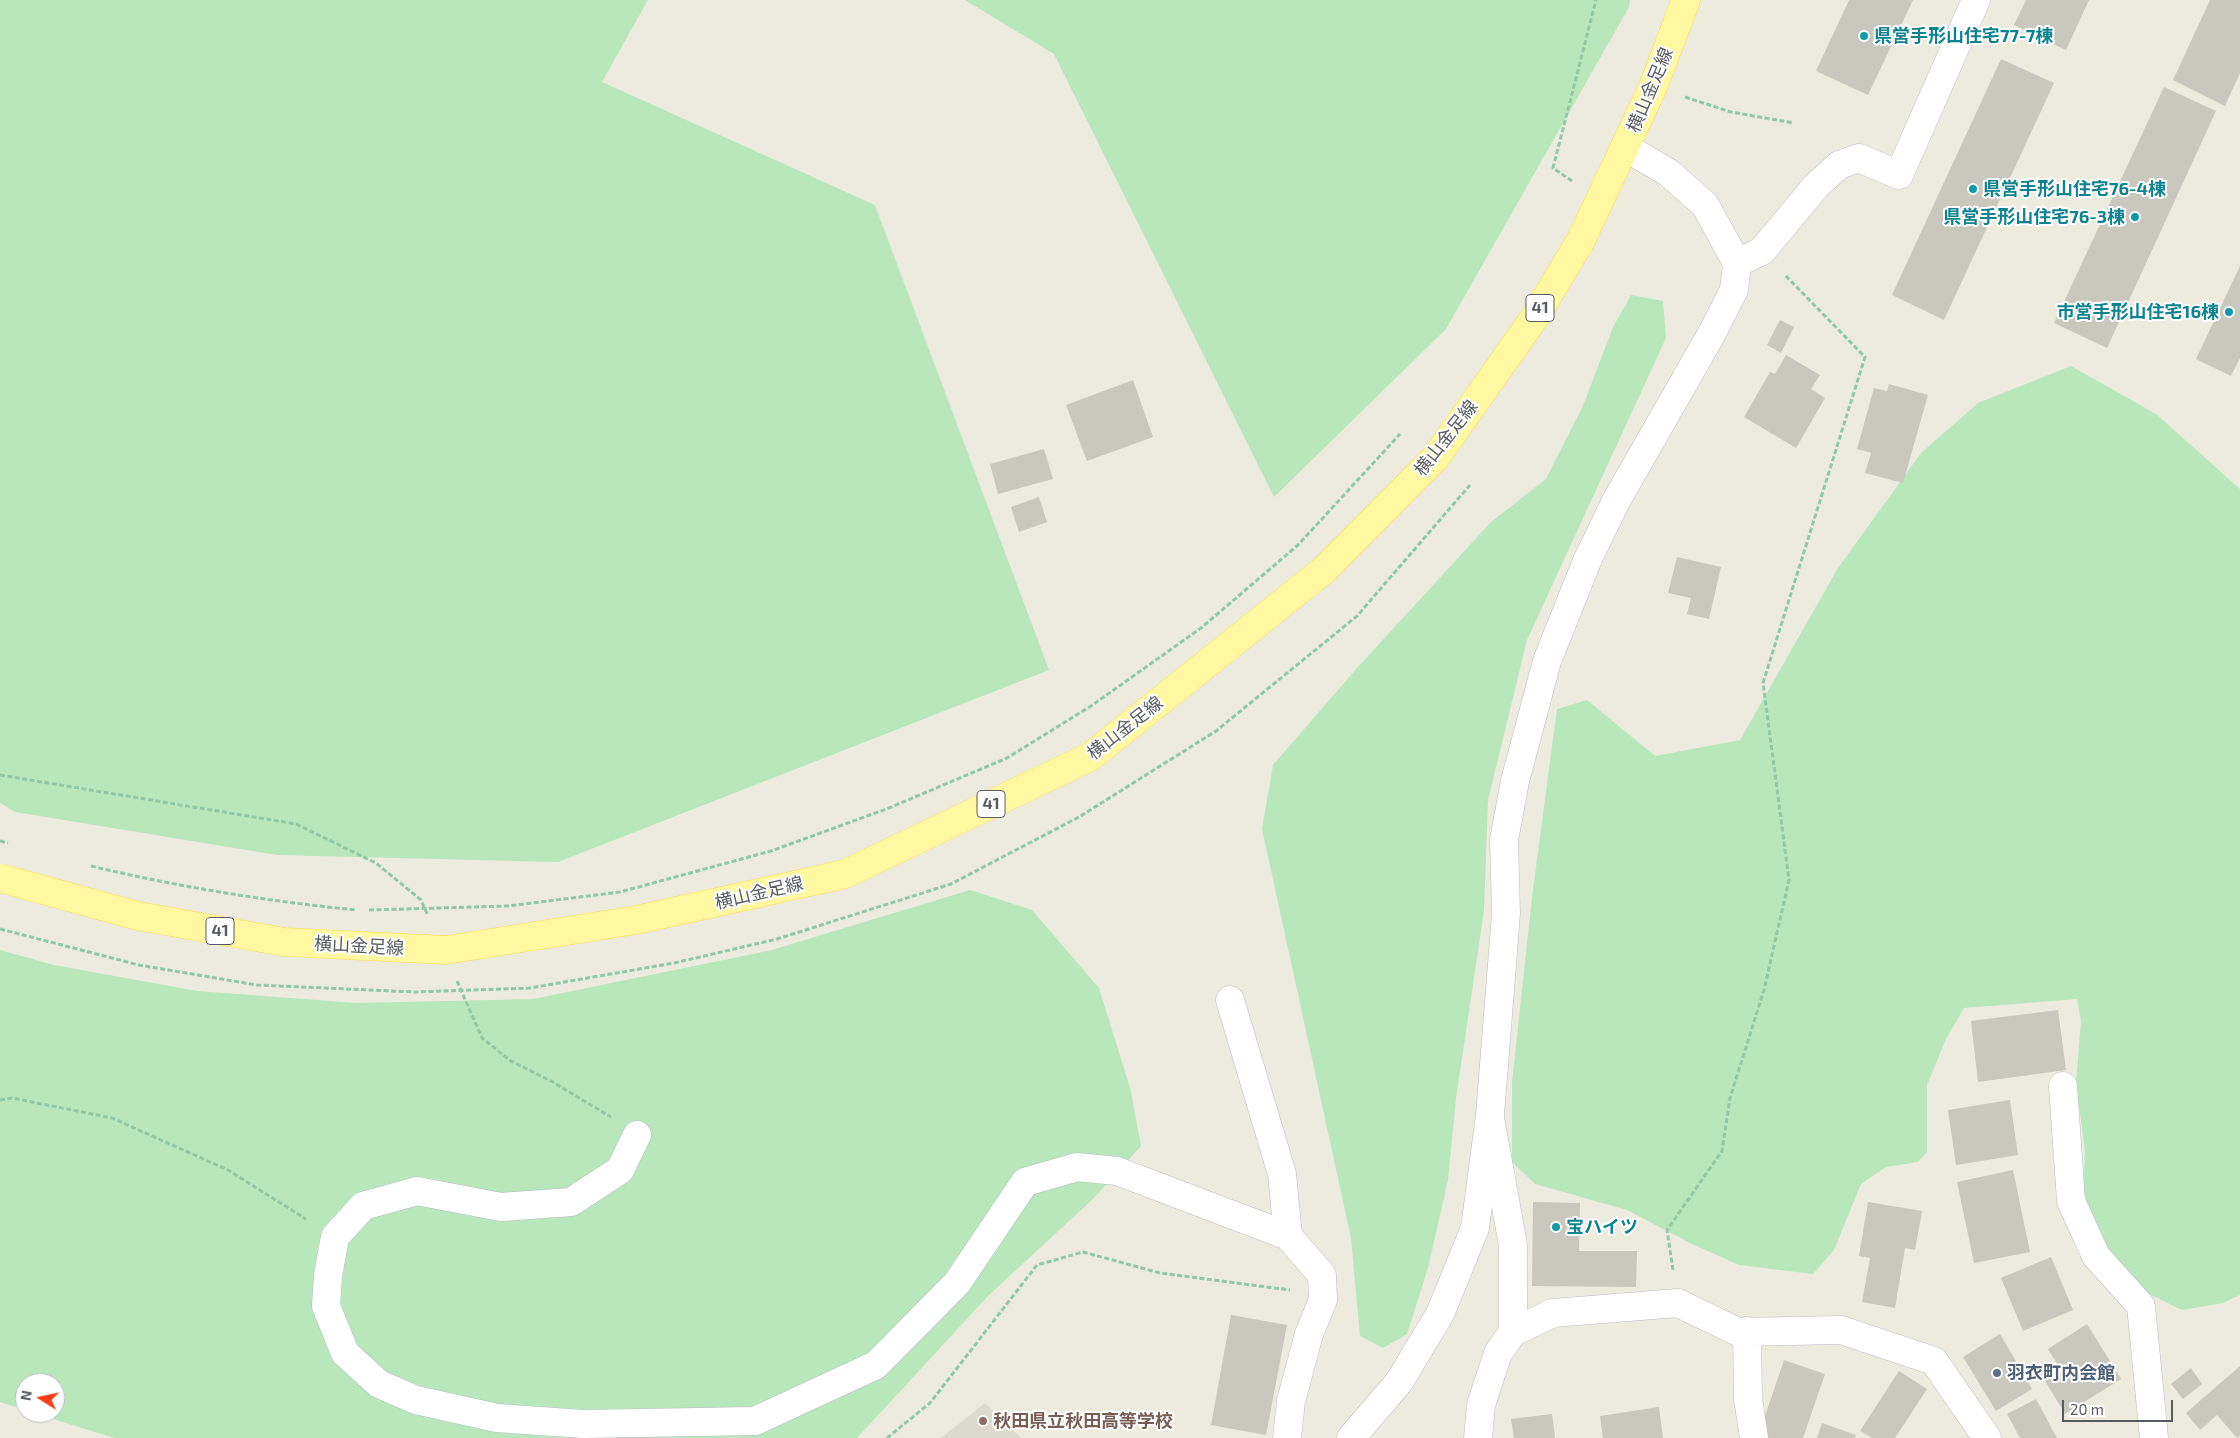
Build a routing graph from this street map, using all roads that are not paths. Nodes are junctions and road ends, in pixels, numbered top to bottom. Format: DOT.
graph roads {
  1 [pos="1686,0"];
  2 [pos="1976,0"];
  3 [pos="1625,148"];
  4 [pos="1737,263"];
  5 [pos="0,878"];
  6 [pos="1230,1000"];
  7 [pos="2063,1086"];
  8 [pos="1490,1115"];
  9 [pos="637,1135"];
  10 [pos="1288,1236"];
  11 [pos="1747,1331"];
  12 [pos="1513,1332"];
  13 [pos="1287,1438"];
  14 [pos="1351,1438"];
  15 [pos="1478,1438"];
  16 [pos="1754,1438"];
  17 [pos="1988,1438"];
  18 [pos="2154,1438"];
  1 -- 3 [label="main road, 横山金足線 / 41"];
  2 -- 4 [label="street"];
  3 -- 4 [label="street"];
  3 -- 5 [label="main road, 横山金足線 / 41, bridge"];
  4 -- 8 [label="street"];
  6 -- 10 [label="street"];
  7 -- 18 [label="street"];
  8 -- 12 [label="street"];
  8 -- 14 [label="street"];
  9 -- 10 [label="street"];
  10 -- 13 [label="street"];
  11 -- 12 [label="street"];
  11 -- 16 [label="street"];
  11 -- 17 [label="street"];
  12 -- 15 [label="street"];
}
